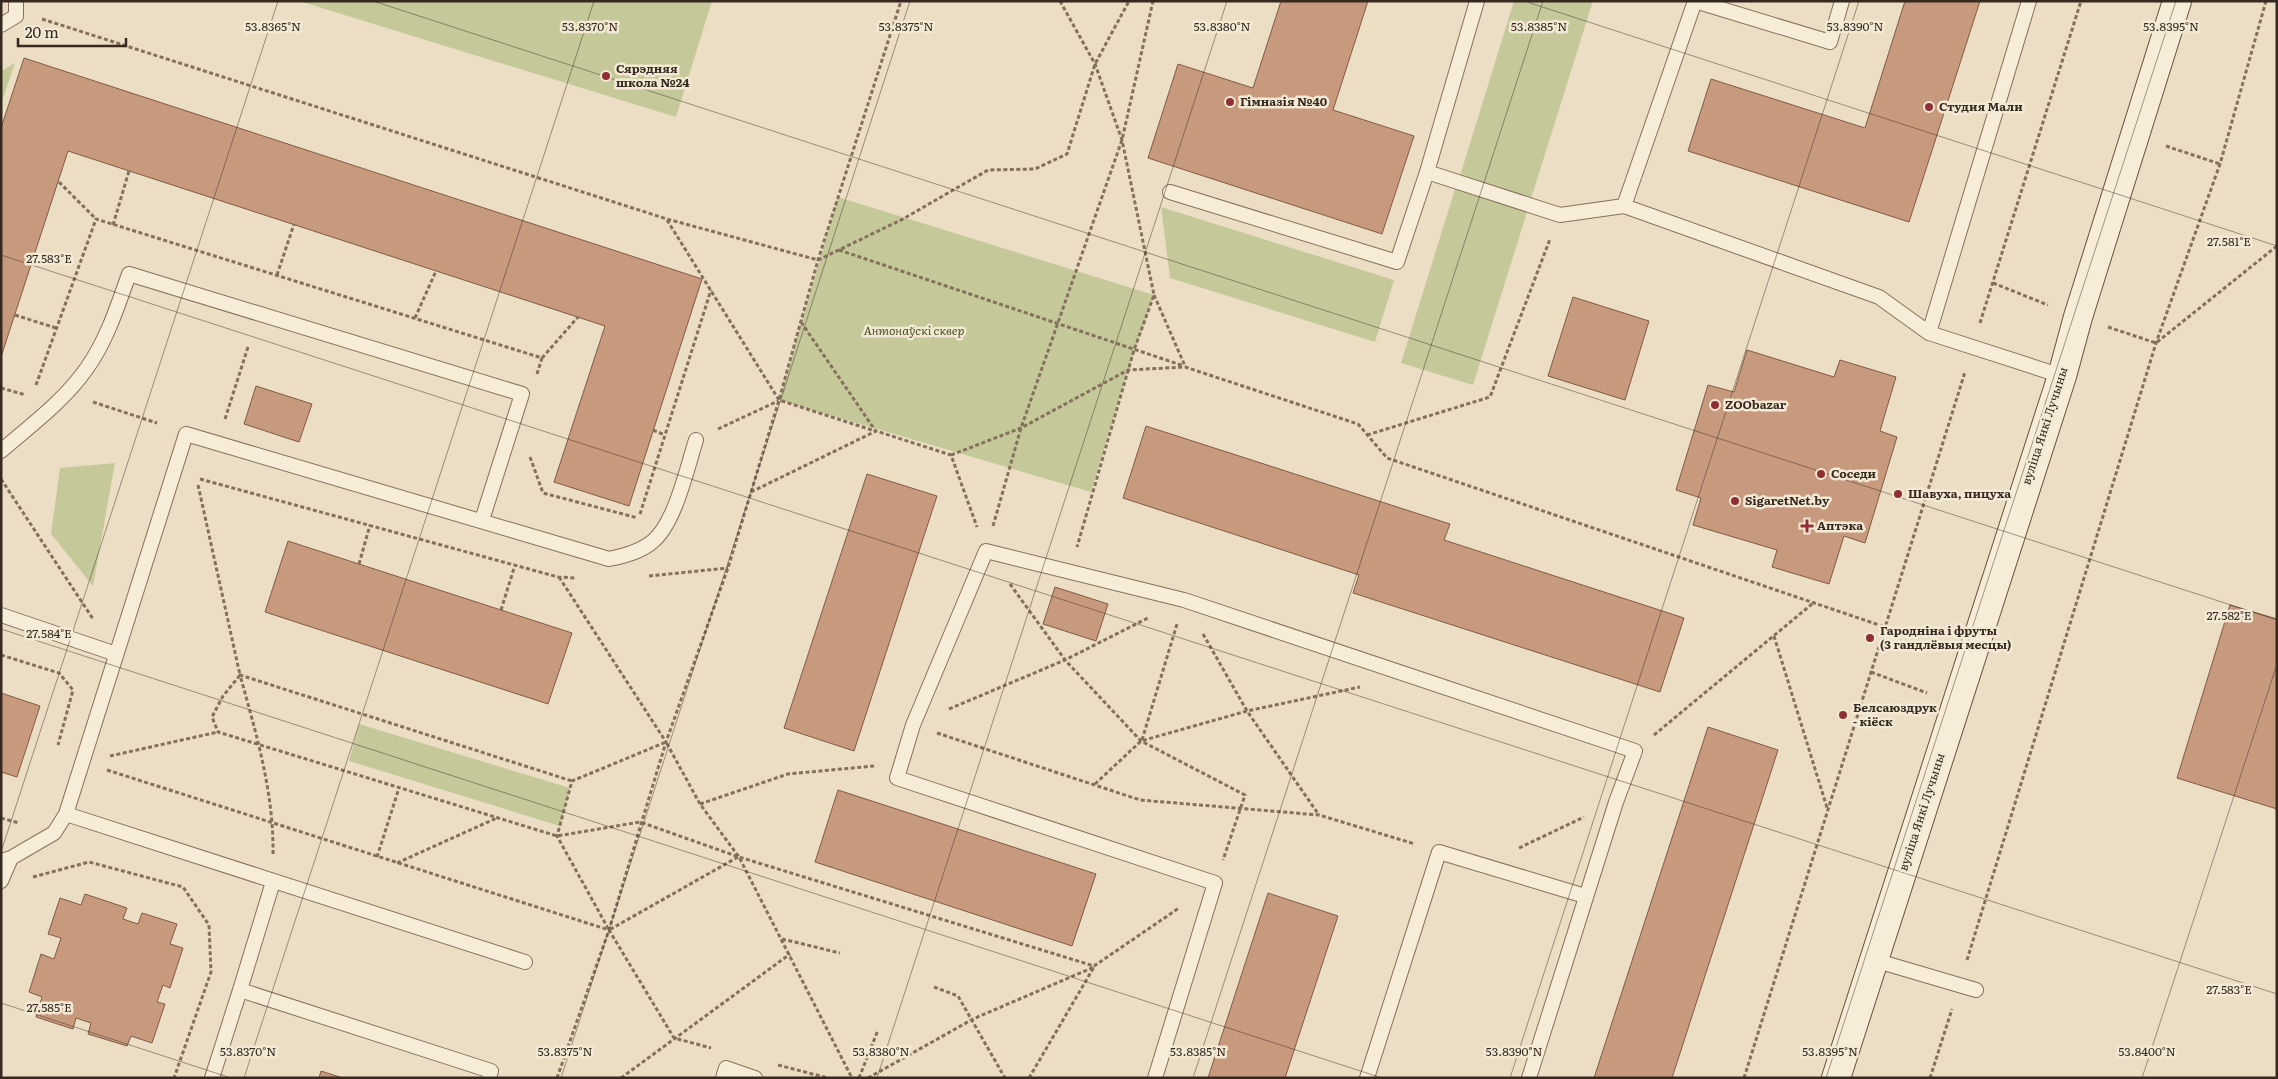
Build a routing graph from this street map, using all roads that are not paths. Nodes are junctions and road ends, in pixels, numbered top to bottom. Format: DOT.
graph roads {
  1 [pos="16,1"];
  2 [pos="1477,1"];
  3 [pos="1695,1"];
  4 [pos="1842,1"];
  5 [pos="2029,1"];
  6 [pos="2177,1"];
  7 [pos="1,25"];
  8 [pos="1427,172"];
  9 [pos="1170,192"];
  10 [pos="1624,206"];
  11 [pos="1929,333"];
  12 [pos="2062,376"];
  13 [pos="696,440"];
  14 [pos="1,450"];
  15 [pos="482,520"];
  16 [pos="1,615"];
  17 [pos="116,654"];
  18 [pos="66,814"];
  19 [pos="6,859"];
  20 [pos="1,881"];
  21 [pos="273,882"];
  22 [pos="1585,896"];
  23 [pos="1874,960"];
  24 [pos="525,962"];
  25 [pos="240,990"];
  26 [pos="1976,990"];
  27 [pos="212,1078"];
  28 [pos="489,1078"];
  29 [pos="723,1078"];
  30 [pos="755,1078"];
  31 [pos="1156,1078"];
  32 [pos="1367,1078"];
  33 [pos="1528,1078"];
  34 [pos="1836,1078"];
  1 -- 7 [label="lane"];
  2 -- 8 [label="lane"];
  3 -- 4 [label="lane"];
  3 -- 10 [label="lane"];
  5 -- 11 [label="lane"];
  6 -- 12 [label="main road, вуліца Янкі Лучыны"];
  8 -- 9 [label="lane"];
  8 -- 10 [label="lane"];
  10 -- 11 [label="lane"];
  11 -- 12 [label="lane"];
  12 -- 23 [label="main road, вуліца Янкі Лучыны"];
  13 -- 15 [label="lane"];
  14 -- 15 [label="lane"];
  15 -- 17 [label="lane"];
  16 -- 17 [label="lane"];
  17 -- 18 [label="lane"];
  18 -- 19 [label="lane"];
  18 -- 21 [label="lane"];
  19 -- 20 [label="lane"];
  21 -- 24 [label="lane"];
  21 -- 25 [label="lane"];
  22 -- 31 [label="lane"];
  22 -- 32 [label="lane"];
  22 -- 33 [label="lane"];
  23 -- 26 [label="lane"];
  23 -- 34 [label="main road, вуліца Янкі Лучыны"];
  25 -- 27 [label="lane"];
  25 -- 28 [label="lane"];
  29 -- 30 [label="lane"];
}
